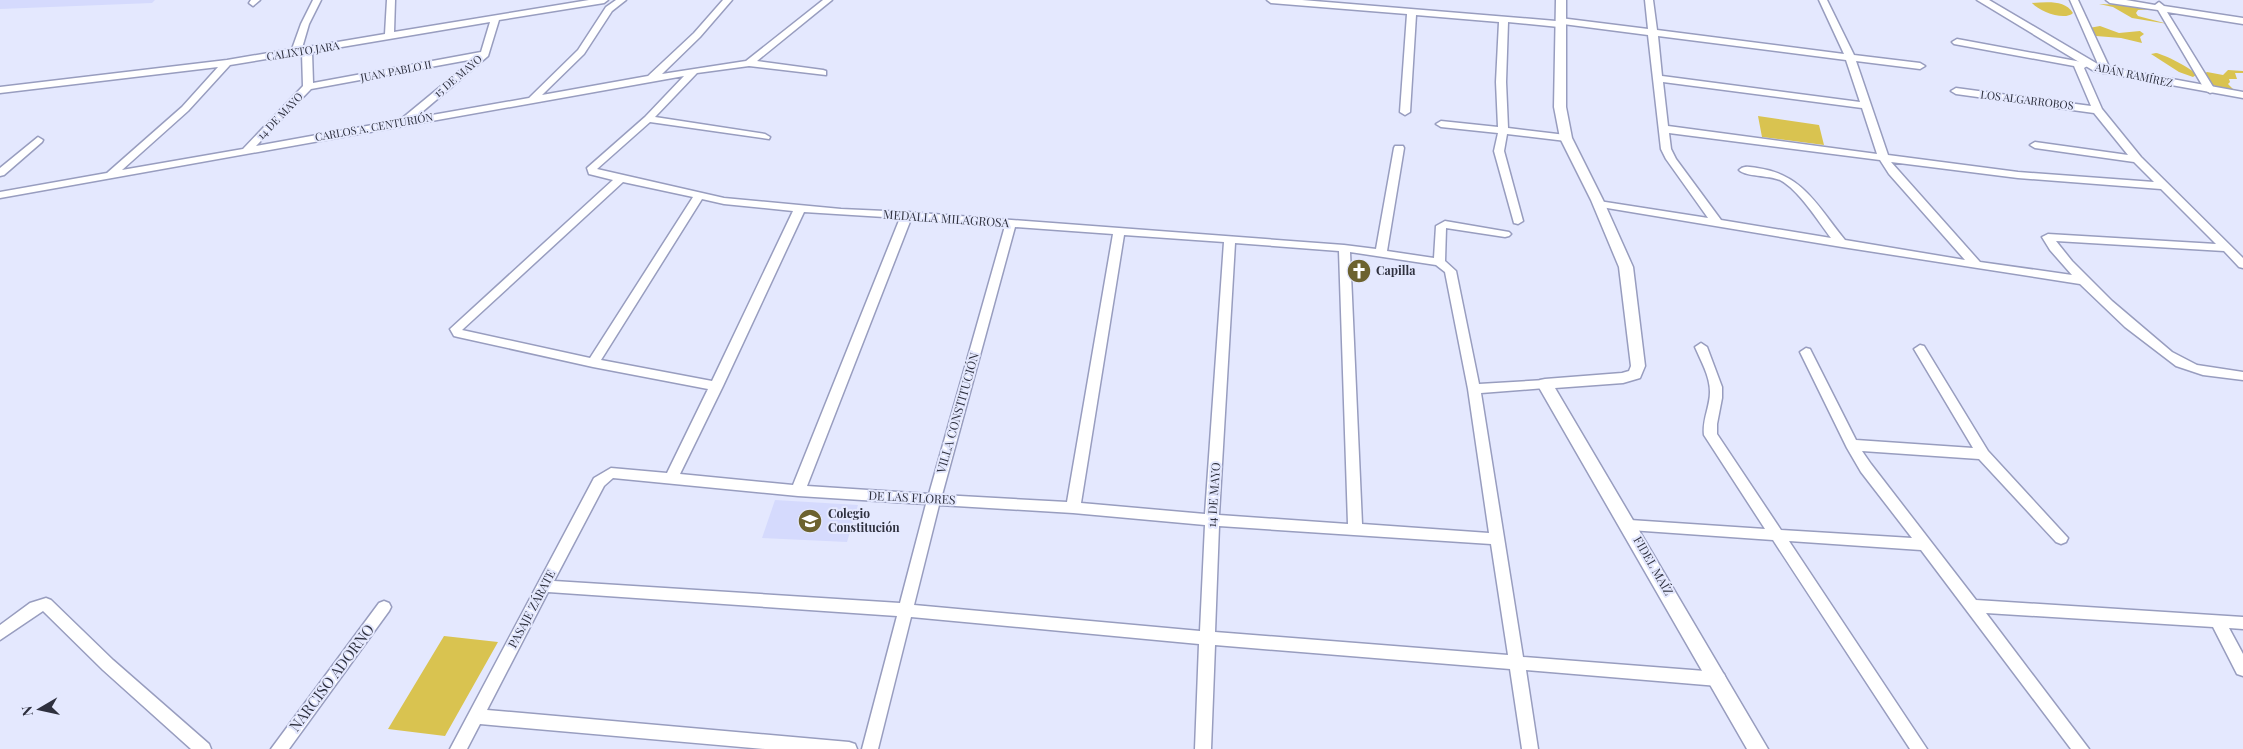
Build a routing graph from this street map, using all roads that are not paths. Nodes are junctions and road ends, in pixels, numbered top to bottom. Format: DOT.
graph roads {
  1 [pos="317,0"];
  2 [pos="391,0"];
  3 [pos="604,0"];
  4 [pos="622,0"];
  5 [pos="728,0"];
  6 [pos="828,0"];
  7 [pos="1270,0"];
  8 [pos="1561,0"];
  9 [pos="1649,0"];
  10 [pos="1822,0"];
  11 [pos="1982,0"];
  12 [pos="2074,0"];
  13 [pos="2110,0"];
  14 [pos="2154,0"];
  15 [pos="1304,1"];
  16 [pos="2163,8"];
  17 [pos="1412,10"];
  18 [pos="494,18"];
  19 [pos="1504,18"];
  20 [pos="2243,21"];
  21 [pos="1560,22"];
  22 [pos="1654,33"];
  23 [pos="389,37"];
  24 [pos="1957,42"];
  25 [pos="306,51"];
  26 [pos="296,52"];
  27 [pos="485,54"];
  28 [pos="1850,57"];
  29 [pos="227,63"];
  30 [pos="749,63"];
  31 [pos="2084,65"];
  32 [pos="1920,66"];
  33 [pos="694,71"];
  34 [pos="2106,71"];
  35 [pos="823,73"];
  36 [pos="652,78"];
  37 [pos="1660,79"];
  38 [pos="308,88"];
  39 [pos="0,90"];
  40 [pos="2210,90"];
  41 [pos="1956,91"];
  42 [pos="2243,95"];
  43 [pos="532,99"];
  44 [pos="1867,106"];
  45 [pos="2097,110"];
  46 [pos="1405,112"];
  47 [pos="648,119"];
  48 [pos="403,122"];
  49 [pos="1441,124"];
  50 [pos="1664,128"];
  51 [pos="1503,132"];
  52 [pos="765,137"];
  53 [pos="1566,138"];
  54 [pos="38,140"];
  55 [pos="2035,145"];
  56 [pos="1398,148"];
  57 [pos="247,150"];
  58 [pos="2137,158"];
  59 [pos="1884,159"];
  60 [pos="1744,170"];
  61 [pos="0,173"];
  62 [pos="111,174"];
  63 [pos="620,179"];
  64 [pos="2163,186"];
  65 [pos="0,194"];
  66 [pos="699,196"];
  67 [pos="1599,204"];
  68 [pos="800,208"];
  69 [pos="907,215"];
  70 [pos="1518,220"];
  71 [pos="1011,223"];
  72 [pos="1718,224"];
  73 [pos="1119,231"];
  74 [pos="1505,234"];
  75 [pos="1230,240"];
  76 [pos="1842,244"];
  77 [pos="1344,248"];
  78 [pos="2225,248"];
  79 [pos="1382,253"];
  80 [pos="2243,264"];
  81 [pos="1443,265"];
  82 [pos="1976,265"];
  83 [pos="2086,281"];
  84 [pos="1702,346"];
  85 [pos="1920,348"];
  86 [pos="1806,352"];
  87 [pos="594,363"];
  88 [pos="2243,376"];
  89 [pos="1545,384"];
  90 [pos="717,386"];
  91 [pos="1474,389"];
  92 [pos="1852,445"];
  93 [pos="1983,454"];
  94 [pos="612,473"];
  95 [pos="672,479"];
  96 [pos="798,491"];
  97 [pos="934,499"];
  98 [pos="1073,508"];
  99 [pos="1212,520"];
  100 [pos="1630,525"];
  101 [pos="1355,529"];
  102 [pos="1778,536"];
  103 [pos="2060,538"];
  104 [pos="1497,539"];
  105 [pos="1926,545"];
  106 [pos="544,586"];
  107 [pos="1972,606"];
  108 [pos="384,607"];
  109 [pos="905,610"];
  110 [pos="2217,620"];
  111 [pos="2243,623"];
  112 [pos="0,634"];
  113 [pos="1207,638"];
  114 [pos="1517,663"];
  115 [pos="2243,669"];
  116 [pos="1718,679"];
  117 [pos="476,716"];
  118 [pos="203,749"];
  119 [pos="279,749"];
  120 [pos="458,749"];
  121 [pos="849,749"];
  122 [pos="870,749"];
  123 [pos="1203,749"];
  124 [pos="1530,749"];
  125 [pos="1758,749"];
  126 [pos="1919,749"];
  127 [pos="2082,749"];
  1 -- 26 [label="street"];
  2 -- 23 [label="street"];
  3 -- 18 [label="street, CALIXTO JARA"];
  4 -- 43 [label="street"];
  5 -- 36 [label="street"];
  6 -- 30 [label="street"];
  7 -- 15 [label="street"];
  8 -- 21 [label="street"];
  9 -- 22 [label="street"];
  10 -- 28 [label="street"];
  11 -- 31 [label="street, ADÁN RAMÍREZ"];
  12 -- 34 [label="street"];
  13 -- 16 [label="street"];
  14 -- 16 [label="street"];
  15 -- 17 [label="street"];
  16 -- 20 [label="street"];
  16 -- 40 [label="street"];
  17 -- 19 [label="street"];
  17 -- 46 [label="street"];
  18 -- 23 [label="street, CALIXTO JARA"];
  18 -- 27 [label="street, 15 DE MAYO"];
  19 -- 21 [label="street"];
  19 -- 51 [label="street"];
  21 -- 22 [label="street"];
  21 -- 53 [label="street"];
  22 -- 28 [label="street"];
  22 -- 37 [label="street"];
  23 -- 25 [label="street, CALIXTO JARA"];
  24 -- 31 [label="street"];
  25 -- 26 [label="street, CALIXTO JARA"];
  25 -- 38 [label="street, 14 DE MAYO"];
  26 -- 29 [label="street, CALIXTO JARA"];
  27 -- 38 [label="street, JUAN PABLO II"];
  27 -- 48 [label="street, 15 DE MAYO"];
  28 -- 32 [label="street"];
  28 -- 44 [label="street"];
  29 -- 39 [label="street, CALIXTO JARA"];
  29 -- 62 [label="street"];
  30 -- 33 [label="street, CARLOS A. CENTURIÓN"];
  30 -- 35 [label="street"];
  31 -- 34 [label="street, ADÁN RAMÍREZ"];
  31 -- 45 [label="street"];
  33 -- 36 [label="street, CARLOS A. CENTURIÓN"];
  33 -- 47 [label="street, MEDALLA MILAGROSA"];
  34 -- 40 [label="street, ADÁN RAMÍREZ"];
  36 -- 43 [label="street, CARLOS A. CENTURIÓN"];
  37 -- 44 [label="street"];
  37 -- 50 [label="street"];
  38 -- 57 [label="street, 14 DE MAYO"];
  40 -- 42 [label="street, ADÁN RAMÍREZ"];
  41 -- 45 [label="street, LOS ALGARROBOS"];
  43 -- 48 [label="street, CARLOS A. CENTURIÓN"];
  44 -- 59 [label="street"];
  45 -- 58 [label="street"];
  47 -- 52 [label="street"];
  47 -- 63 [label="street, MEDALLA MILAGROSA"];
  48 -- 57 [label="street, CARLOS A. CENTURIÓN"];
  49 -- 51 [label="street"];
  50 -- 59 [label="street"];
  50 -- 72 [label="street"];
  51 -- 53 [label="street"];
  51 -- 70 [label="street"];
  53 -- 67 [label="street"];
  54 -- 61 [label="street"];
  55 -- 58 [label="street"];
  56 -- 79 [label="street"];
  57 -- 62 [label="street, CARLOS A. CENTURIÓN"];
  58 -- 64 [label="street"];
  59 -- 64 [label="street"];
  59 -- 82 [label="street"];
  60 -- 76 [label="street"];
  62 -- 65 [label="street, CARLOS A. CENTURIÓN"];
  63 -- 66 [label="street, MEDALLA MILAGROSA"];
  63 -- 87 [label="street"];
  64 -- 78 [label="street"];
  66 -- 68 [label="street, MEDALLA MILAGROSA"];
  66 -- 87 [label="street"];
  67 -- 72 [label="street"];
  67 -- 89 [label="street"];
  68 -- 69 [label="street, MEDALLA MILAGROSA"];
  68 -- 90 [label="street"];
  69 -- 71 [label="street, MEDALLA MILAGROSA"];
  69 -- 96 [label="street"];
  71 -- 73 [label="street, MEDALLA MILAGROSA"];
  71 -- 97 [label="street, VILLA CONSTITUCIÓN"];
  72 -- 76 [label="street"];
  73 -- 75 [label="street, MEDALLA MILAGROSA"];
  73 -- 98 [label="street"];
  74 -- 81 [label="street"];
  75 -- 77 [label="street, MEDALLA MILAGROSA"];
  75 -- 99 [label="street, 14 DE MAYO"];
  76 -- 82 [label="street"];
  77 -- 79 [label="street, MEDALLA MILAGROSA"];
  77 -- 101 [label="street"];
  78 -- 80 [label="street"];
  78 -- 83 [label="street"];
  79 -- 81 [label="street, MEDALLA MILAGROSA"];
  81 -- 91 [label="street"];
  82 -- 83 [label="street"];
  83 -- 88 [label="street"];
  84 -- 102 [label="street"];
  85 -- 93 [label="street"];
  86 -- 92 [label="street"];
  87 -- 90 [label="street"];
  89 -- 91 [label="street"];
  89 -- 100 [label="street, FIDEL MAÍZ"];
  90 -- 95 [label="street"];
  91 -- 104 [label="street"];
  92 -- 93 [label="street"];
  92 -- 105 [label="street"];
  93 -- 103 [label="street"];
  94 -- 95 [label="street, DE LAS FLORES"];
  94 -- 106 [label="street, PASAJE ZÁRATE"];
  95 -- 96 [label="street, DE LAS FLORES"];
  96 -- 97 [label="street, DE LAS FLORES"];
  97 -- 98 [label="street, DE LAS FLORES"];
  97 -- 109 [label="street, VILLA CONSTITUCIÓN"];
  98 -- 99 [label="street, DE LAS FLORES"];
  99 -- 101 [label="street, DE LAS FLORES"];
  99 -- 113 [label="street, 14 DE MAYO"];
  100 -- 102 [label="street"];
  100 -- 116 [label="street, FIDEL MAÍZ"];
  101 -- 104 [label="street, DE LAS FLORES"];
  102 -- 105 [label="street"];
  102 -- 126 [label="street"];
  104 -- 114 [label="street"];
  105 -- 107 [label="street"];
  106 -- 109 [label="street"];
  106 -- 117 [label="street, PASAJE ZÁRATE"];
  107 -- 110 [label="street"];
  107 -- 127 [label="street"];
  108 -- 119 [label="street, NARCISO ADORNO"];
  109 -- 113 [label="street"];
  109 -- 122 [label="street, VILLA CONSTITUCIÓN"];
  110 -- 111 [label="street"];
  110 -- 115 [label="street"];
  112 -- 118 [label="street"];
  113 -- 114 [label="street"];
  113 -- 123 [label="street, 14 DE MAYO"];
  114 -- 116 [label="street"];
  114 -- 124 [label="street"];
  116 -- 125 [label="street, FIDEL MAÍZ"];
  117 -- 120 [label="street, PASAJE ZÁRATE"];
  117 -- 121 [label="street"];
}
